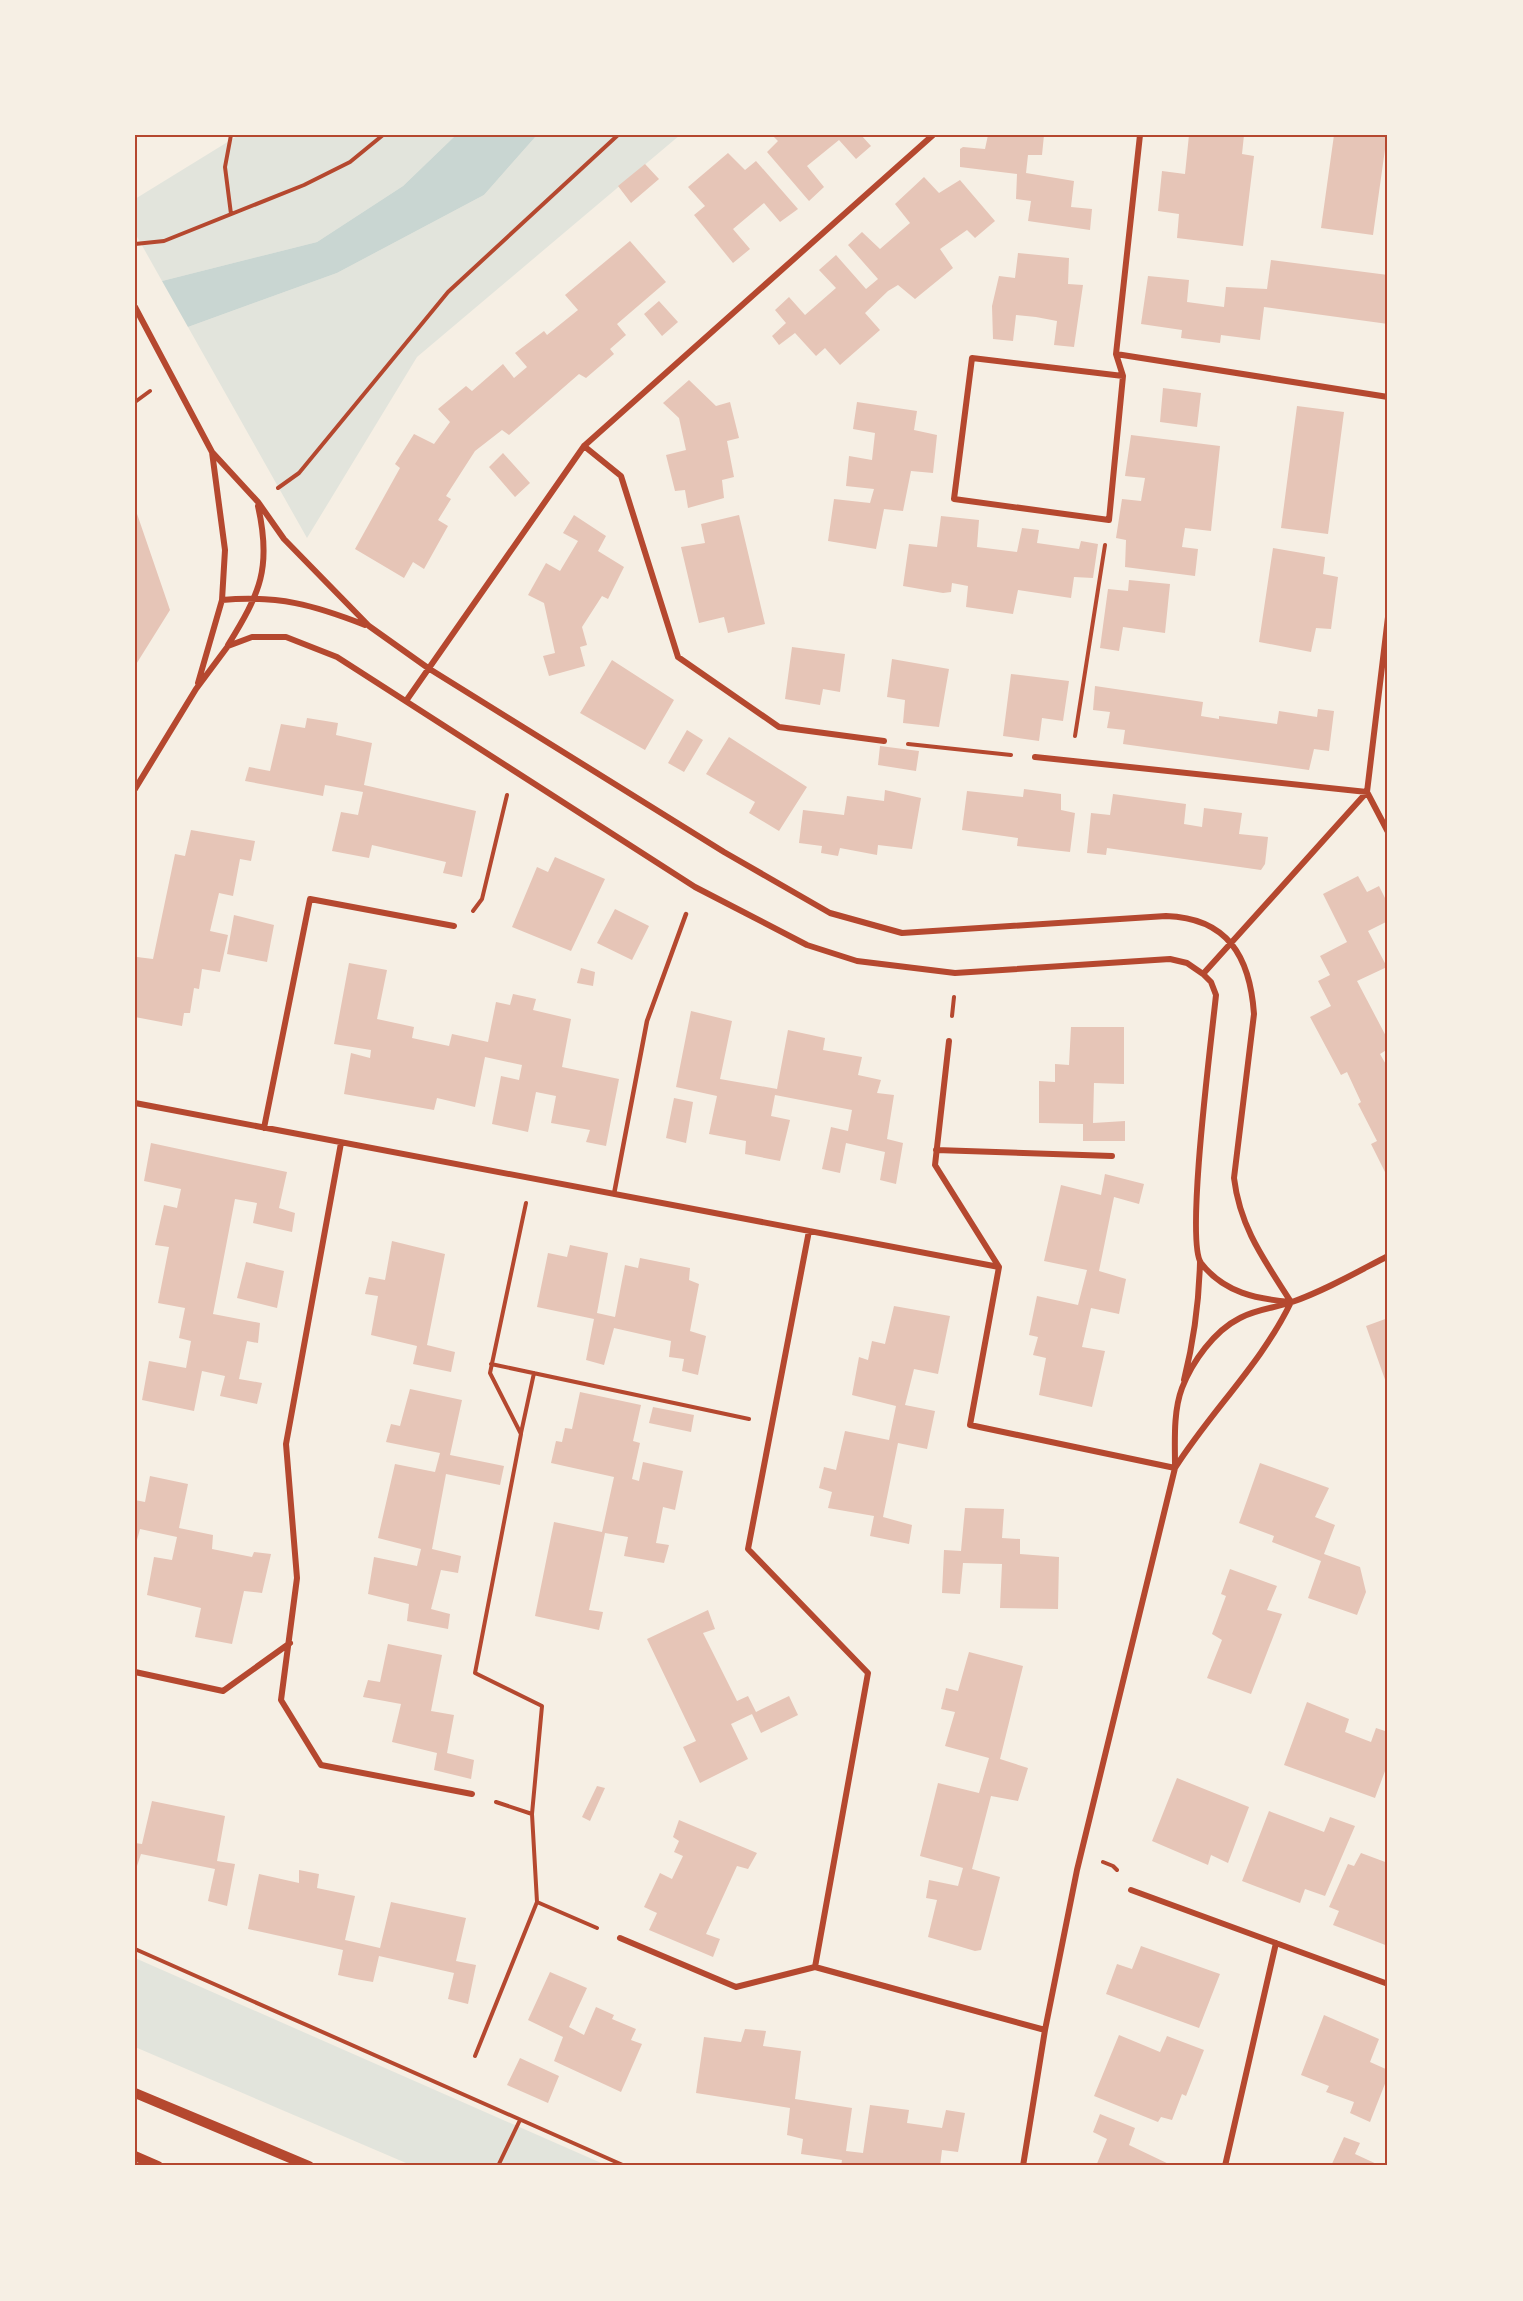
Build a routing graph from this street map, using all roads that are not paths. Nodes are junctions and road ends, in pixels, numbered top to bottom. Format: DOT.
graph roads {
  1 [pos="933,135"];
  2 [pos="1140,135"];
  3 [pos="135,308"];
  4 [pos="1116,354"];
  5 [pos="1123,376"];
  6 [pos="1388,397"];
  7 [pos="584,446"];
  8 [pos="212,452"];
  9 [pos="258,502"];
  10 [pos="256,597"];
  11 [pos="222,600"];
  12 [pos="1388,617"];
  13 [pos="369,626"];
  14 [pos="228,646"];
  15 [pos="428,668"];
  16 [pos="196,689"];
  17 [pos="406,701"];
  18 [pos="884,741"];
  19 [pos="1035,758"];
  20 [pos="135,789"];
  21 [pos="1367,792"];
  22 [pos="1388,832"];
  23 [pos="686,914"];
  24 [pos="454,926"];
  25 [pos="1230,943"];
  26 [pos="1203,974"];
  27 [pos="949,1041"];
  28 [pos="135,1103"];
  29 [pos="264,1128"];
  30 [pos="341,1143"];
  31 [pos="936,1150"];
  32 [pos="1112,1156"];
  33 [pos="614,1194"];
  34 [pos="809,1231"];
  35 [pos="1388,1256"];
  36 [pos="1200,1262"];
  37 [pos="999,1267"];
  38 [pos="1291,1302"];
  39 [pos="1181,1389"];
  40 [pos="1175,1468"];
  41 [pos="290,1643"];
  42 [pos="135,1672"];
  43 [pos="472,1794"];
  44 [pos="1131,1890"];
  45 [pos="620,1938"];
  46 [pos="1276,1943"];
  47 [pos="815,1966"];
  48 [pos="1388,1984"];
  49 [pos="1045,2030"];
  50 [pos="135,2093"];
  51 [pos="135,2156"];
  52 [pos="158,2166"];
  53 [pos="309,2166"];
  54 [pos="1023,2166"];
  55 [pos="1225,2166"];
  1 -- 7 [label="street"];
  2 -- 4 [label="street"];
  3 -- 8 [label="street"];
  4 -- 5 [label="street"];
  4 -- 6 [label="street"];
  5 -- 5 [label="street"];
  7 -- 15 [label="street"];
  7 -- 18 [label="street"];
  8 -- 9 [label="street"];
  8 -- 11 [label="street"];
  9 -- 10 [label="street"];
  9 -- 13 [label="street"];
  10 -- 11 [label="street"];
  10 -- 13 [label="street"];
  10 -- 14 [label="street"];
  11 -- 16 [label="street"];
  12 -- 21 [label="street"];
  13 -- 15 [label="street"];
  14 -- 16 [label="street"];
  14 -- 17 [label="street"];
  15 -- 17 [label="street"];
  15 -- 25 [label="street"];
  16 -- 20 [label="street"];
  17 -- 26 [label="street"];
  19 -- 21 [label="street"];
  21 -- 22 [label="street"];
  21 -- 25 [label="street"];
  23 -- 33 [label="lane"];
  24 -- 29 [label="street"];
  25 -- 26 [label="street"];
  25 -- 38 [label="street"];
  26 -- 36 [label="street"];
  27 -- 31 [label="street"];
  28 -- 29 [label="street"];
  29 -- 30 [label="street"];
  30 -- 33 [label="street"];
  30 -- 41 [label="street"];
  31 -- 32 [label="street"];
  31 -- 37 [label="street"];
  33 -- 34 [label="street"];
  34 -- 37 [label="street"];
  34 -- 47 [label="street"];
  35 -- 38 [label="street"];
  36 -- 38 [label="street"];
  36 -- 39 [label="street"];
  37 -- 40 [label="street"];
  38 -- 39 [label="street"];
  38 -- 40 [label="street"];
  39 -- 40 [label="street"];
  40 -- 49 [label="street"];
  41 -- 42 [label="street"];
  41 -- 43 [label="street"];
  44 -- 46 [label="street"];
  45 -- 47 [label="street"];
  46 -- 48 [label="street"];
  46 -- 55 [label="street"];
  47 -- 49 [label="street"];
  49 -- 54 [label="street"];
  50 -- 53 [label="street"];
  51 -- 52 [label="street"];
}
